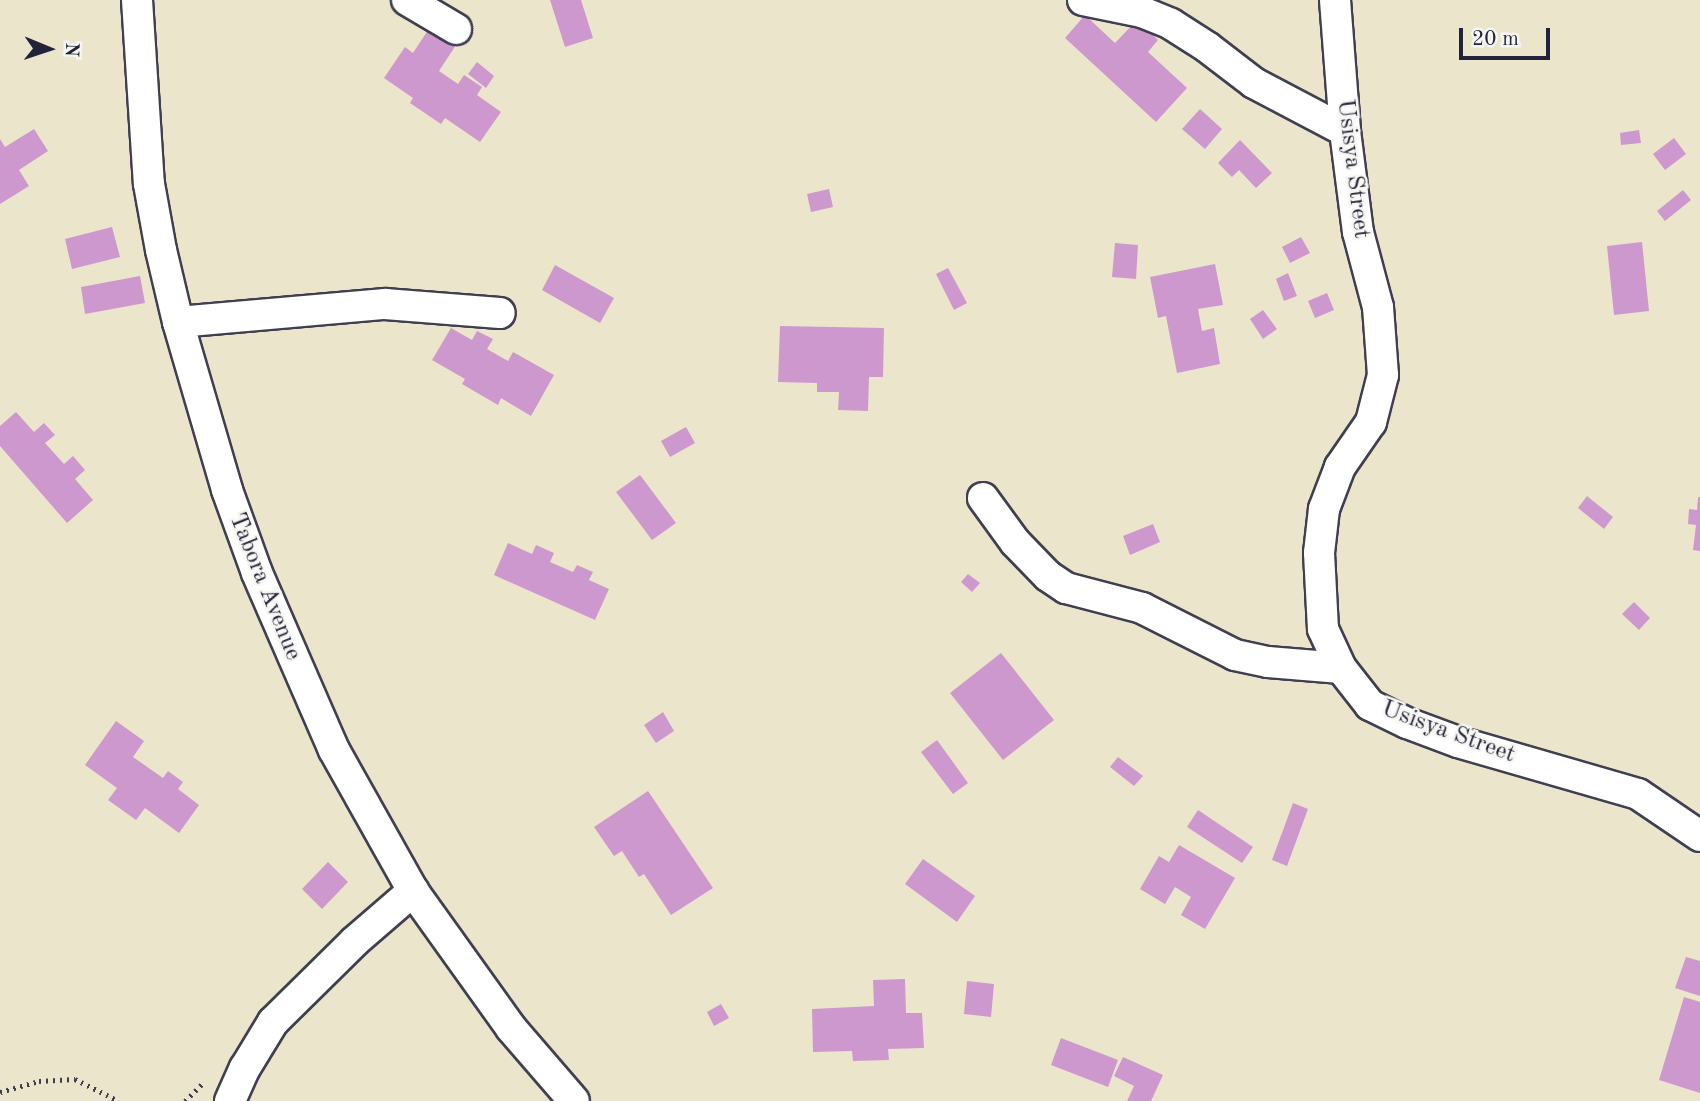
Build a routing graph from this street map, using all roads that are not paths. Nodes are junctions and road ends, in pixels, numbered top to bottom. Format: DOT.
graph roads {
  1 [pos="137,0"];
  2 [pos="407,0"];
  3 [pos="1083,0"];
  4 [pos="1335,0"];
  5 [pos="456,29"];
  6 [pos="1345,131"];
  7 [pos="500,313"];
  8 [pos="178,322"];
  9 [pos="983,498"];
  10 [pos="1341,668"];
  11 [pos="1700,836"];
  12 [pos="413,891"];
  13 [pos="230,1101"];
  14 [pos="574,1101"];
  1 -- 8 [label="street, Tabora Avenue"];
  2 -- 5 [label="street"];
  3 -- 6 [label="street"];
  4 -- 6 [label="street, Usisya Street"];
  6 -- 10 [label="street, Usisya Street"];
  7 -- 8 [label="street"];
  8 -- 12 [label="street, Tabora Avenue"];
  9 -- 10 [label="street"];
  10 -- 11 [label="street, Usisya Street"];
  12 -- 13 [label="street"];
  12 -- 14 [label="street, Tabora Avenue"];
}
